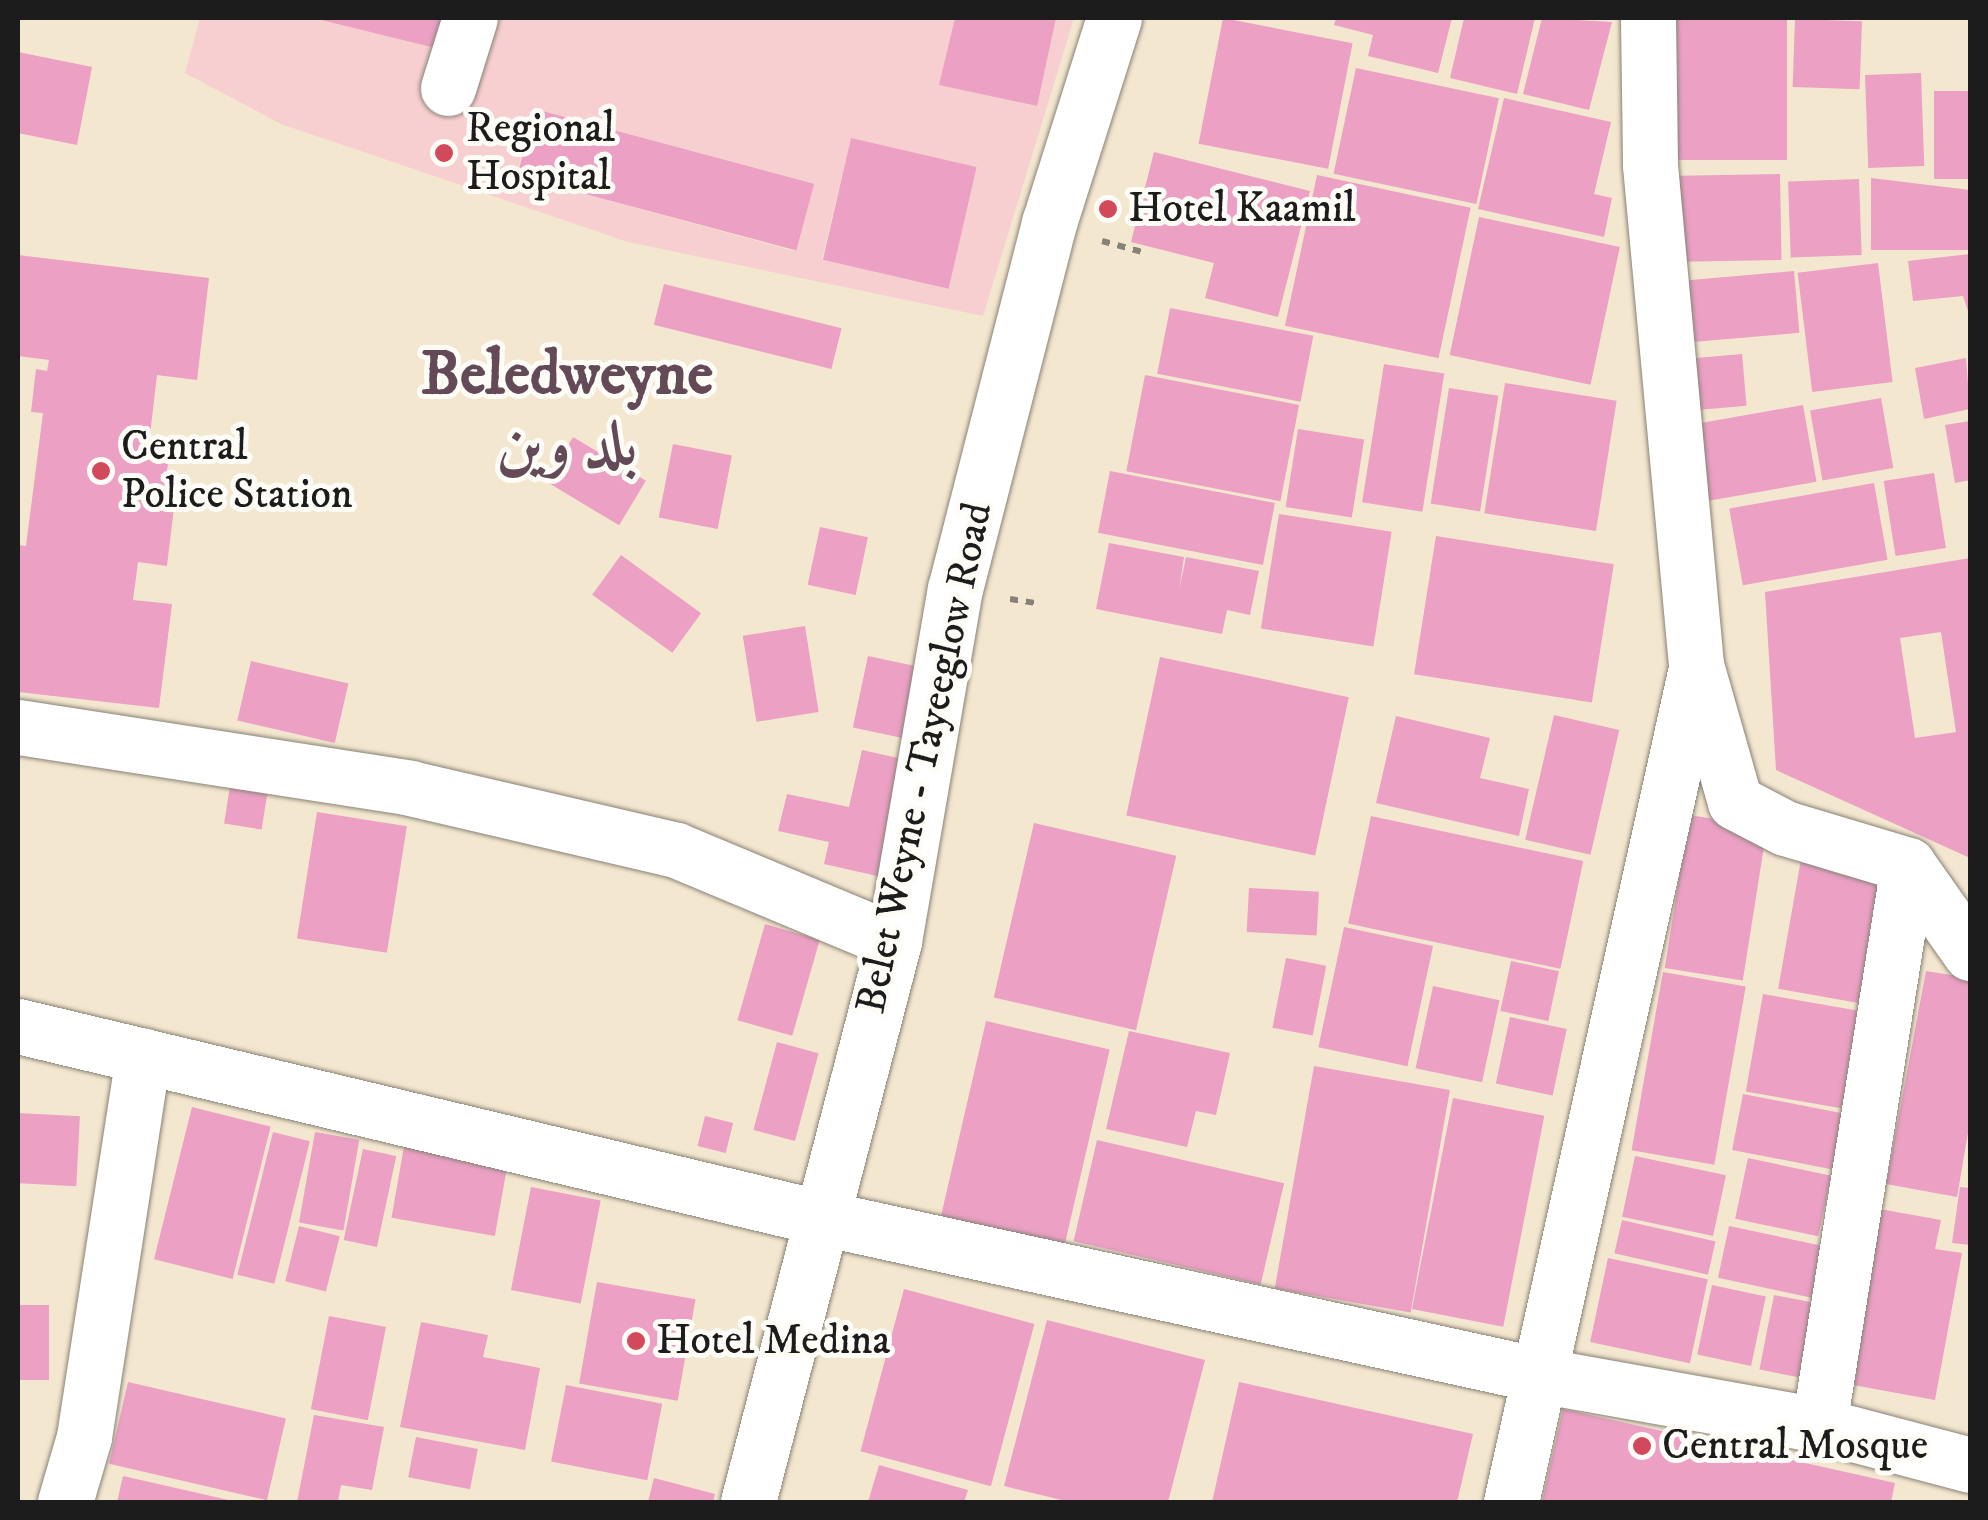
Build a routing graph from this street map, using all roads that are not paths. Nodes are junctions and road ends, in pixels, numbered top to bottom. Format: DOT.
graph roads {
  1 [pos="470,18"];
  2 [pos="1114,18"];
  3 [pos="1648,18"];
  4 [pos="448,88"];
  5 [pos="1696,665"];
  6 [pos="18,726"];
  7 [pos="1908,865"];
  8 [pos="894,940"];
  9 [pos="1970,954"];
  10 [pos="18,1026"];
  11 [pos="143,1056"];
  12 [pos="818,1217"];
  13 [pos="1544,1376"];
  14 [pos="1819,1425"];
  15 [pos="1970,1465"];
  16 [pos="65,1502"];
  17 [pos="748,1502"];
  18 [pos="1512,1502"];
  1 -- 4 [label="street"];
  2 -- 8 [label="street, Belet Weyne - Tayeeglow Road"];
  3 -- 5 [label="street"];
  5 -- 7 [label="street"];
  5 -- 13 [label="street"];
  6 -- 8 [label="street"];
  7 -- 9 [label="street"];
  7 -- 14 [label="street"];
  8 -- 12 [label="street, Belet Weyne - Tayeeglow Road"];
  10 -- 11 [label="street"];
  11 -- 12 [label="street"];
  11 -- 16 [label="street"];
  12 -- 13 [label="street"];
  12 -- 17 [label="street, Belet Weyne - Tayeeglow Road"];
  13 -- 14 [label="street"];
  13 -- 18 [label="street"];
  14 -- 15 [label="street"];
}
